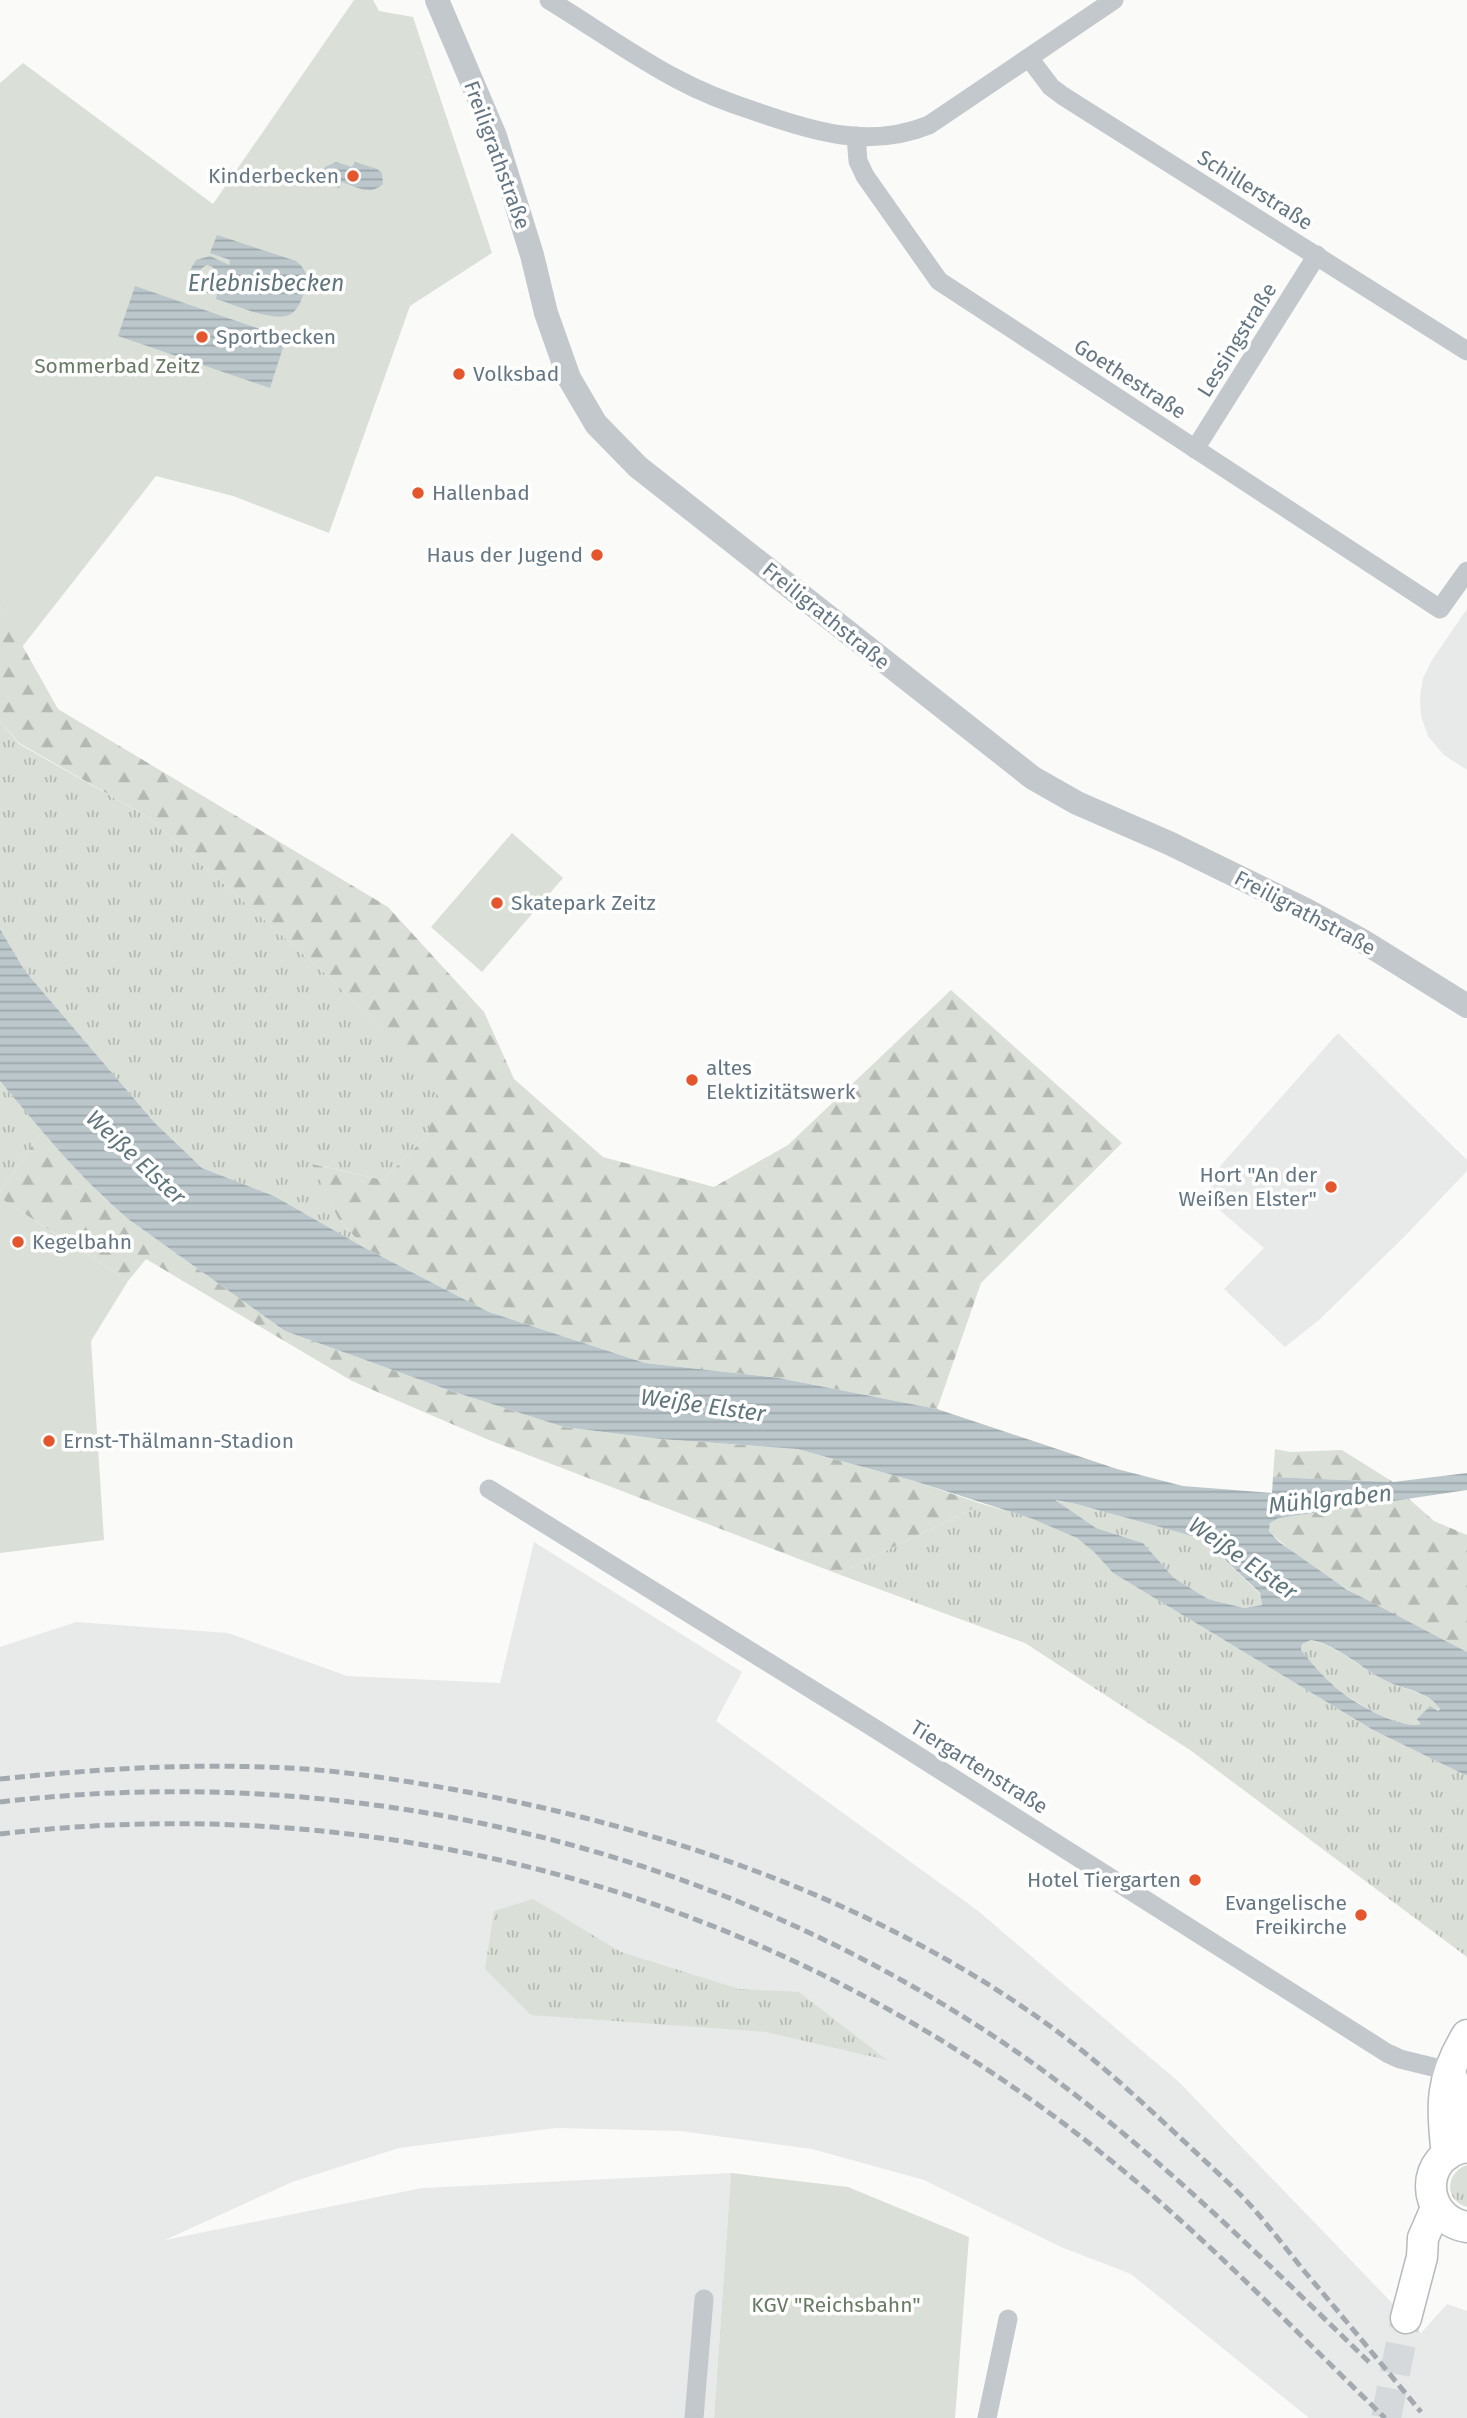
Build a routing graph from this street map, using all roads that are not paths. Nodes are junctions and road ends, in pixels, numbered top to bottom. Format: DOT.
graph roads {
  1 [pos="437,0"];
  2 [pos="549,0"];
  3 [pos="1114,0"];
  4 [pos="1029,58"];
  5 [pos="856,136"];
  6 [pos="1317,255"];
  7 [pos="1467,351"];
  8 [pos="1195,449"];
  9 [pos="1467,570"];
  10 [pos="1467,1006"];
  11 [pos="489,1489"];
  12 [pos="1467,2035"];
  13 [pos="1449,2071"];
  14 [pos="1467,2123"];
  15 [pos="1457,2151"];
  16 [pos="1436,2208"];
  17 [pos="1463,2227"];
  18 [pos="1422,2257"];
  19 [pos="704,2299"];
  20 [pos="1406,2318"];
  21 [pos="1008,2319"];
  22 [pos="694,2418"];
  23 [pos="987,2418"];
  1 -- 10 [label="street, Freiligrathstraße"];
  2 -- 5 [label="street"];
  3 -- 4 [label="street"];
  4 -- 5 [label="street"];
  4 -- 6 [label="street, Schillerstraße"];
  5 -- 8 [label="street, Goethestraße"];
  6 -- 7 [label="street, Schillerstraße"];
  6 -- 8 [label="street, Lessingstraße"];
  8 -- 9 [label="street, Goethestraße"];
  11 -- 13 [label="street, Tiergartenstraße"];
  12 -- 13 [label="main road"];
  13 -- 14 [label="main road"];
  13 -- 15 [label="main road"];
  15 -- 16 [label="main road"];
  16 -- 17 [label="main road"];
  16 -- 18 [label="main road"];
  17 -- 18 [label="main road"];
  18 -- 20 [label="main road"];
  19 -- 22 [label="street"];
  21 -- 23 [label="street"];
}
